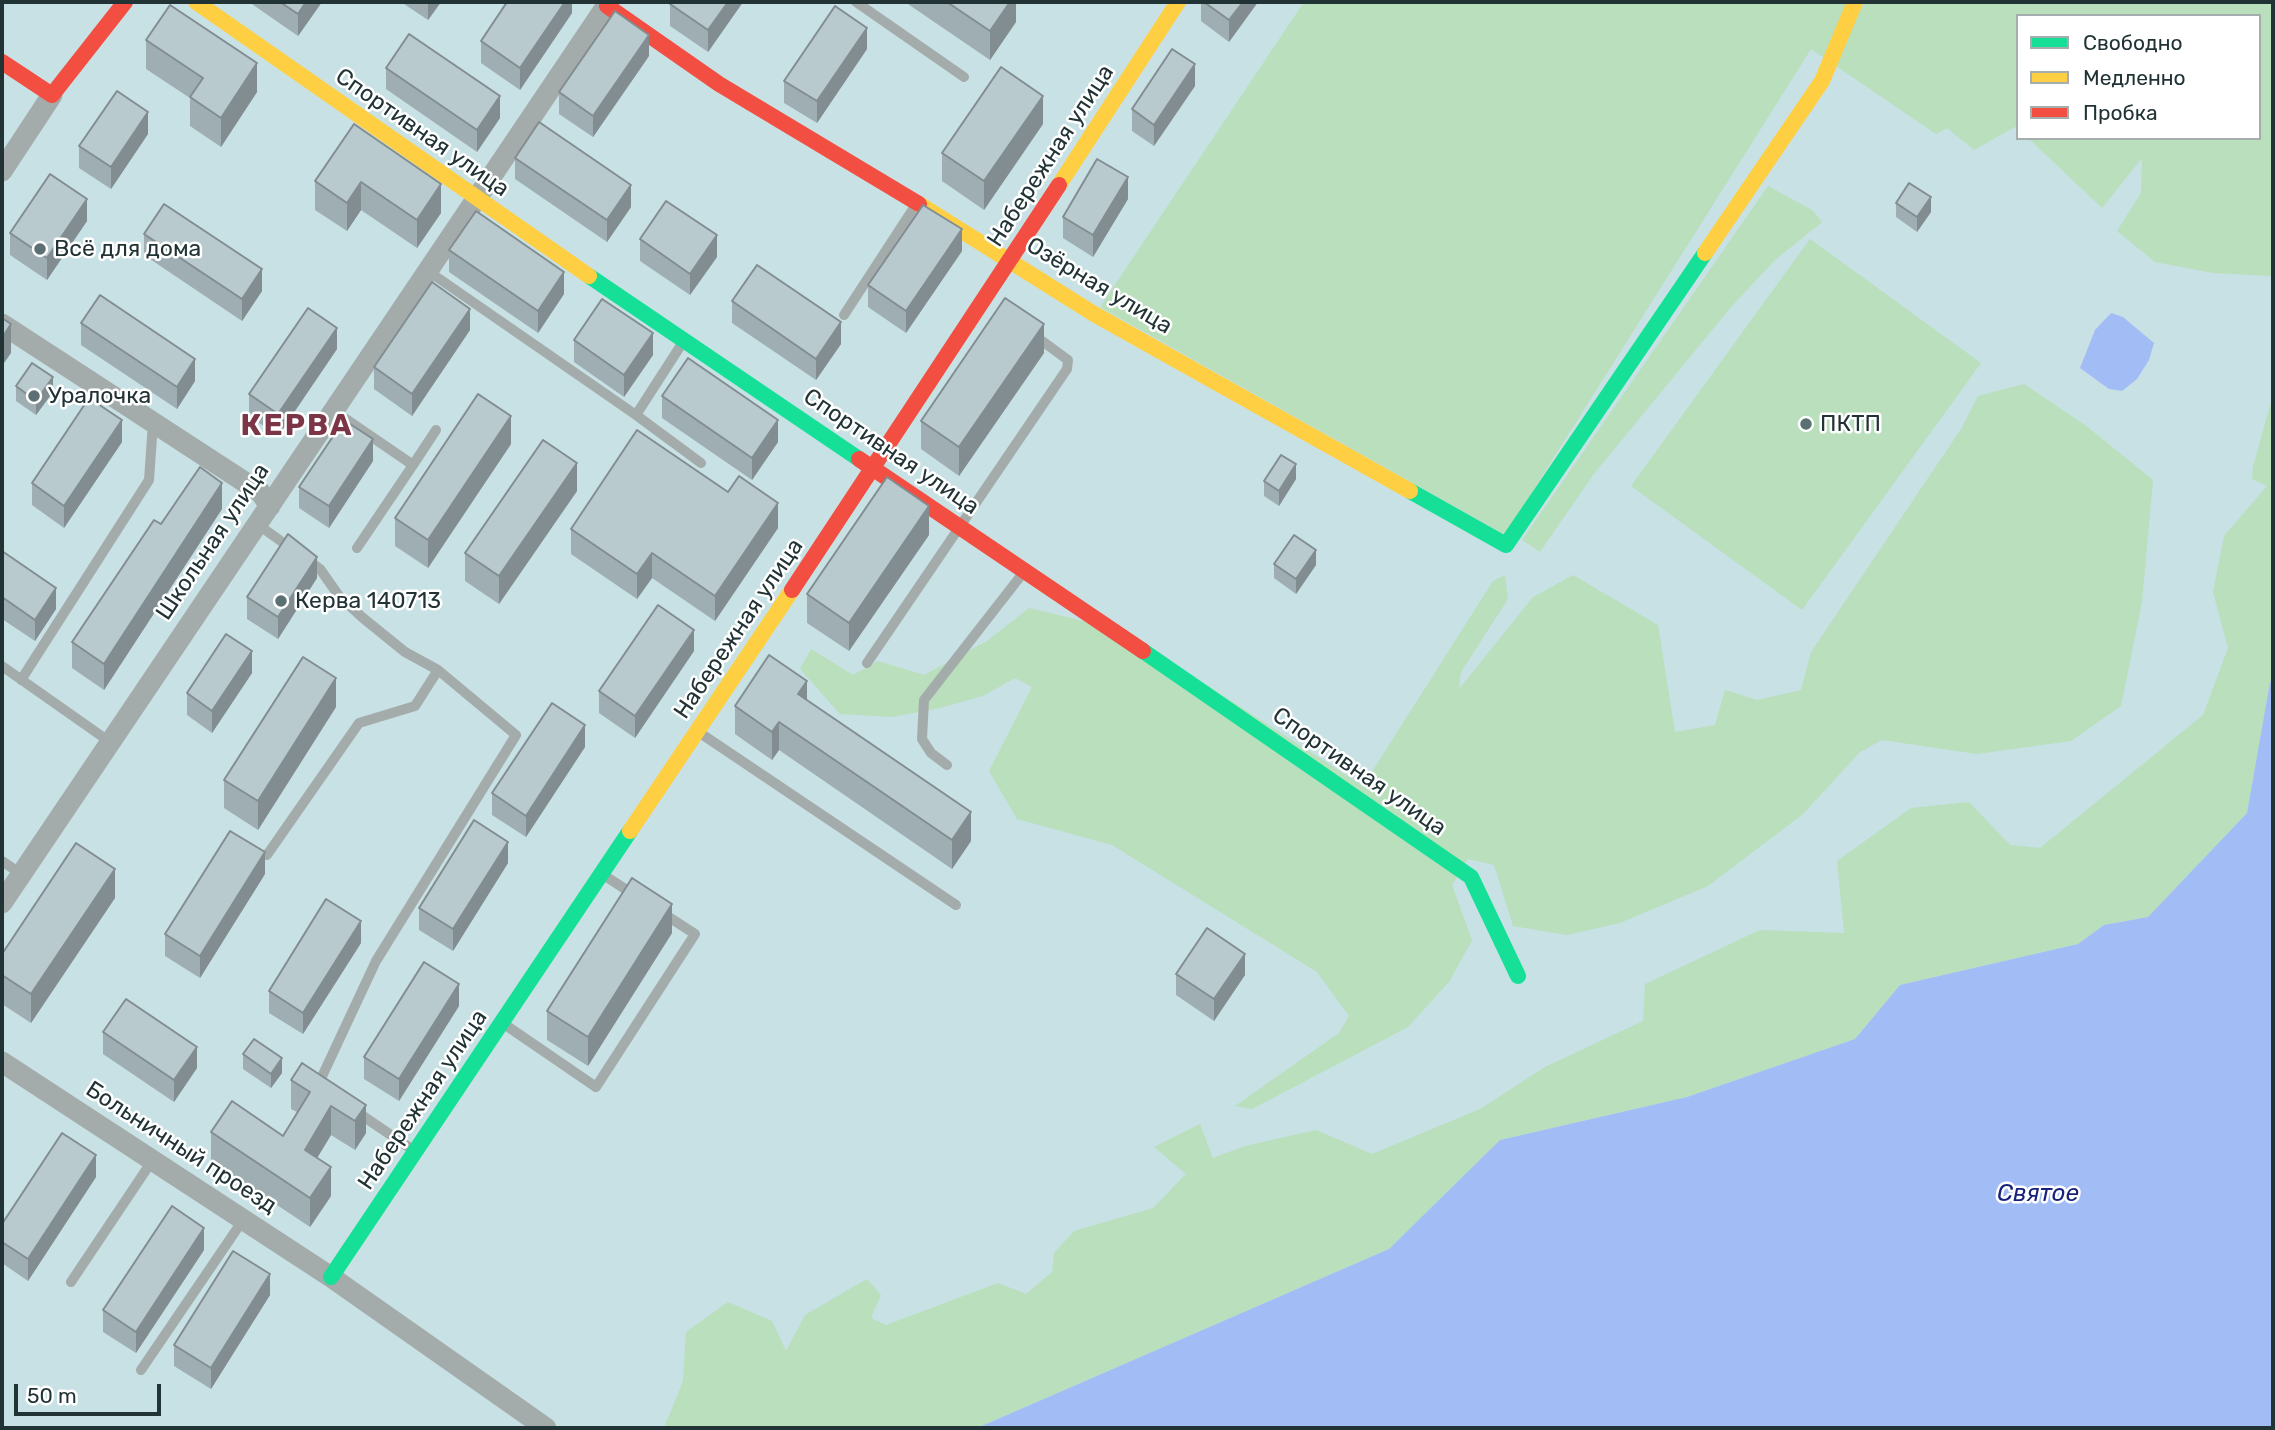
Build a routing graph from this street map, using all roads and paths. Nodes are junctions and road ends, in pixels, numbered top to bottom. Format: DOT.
graph roads {
  1 [pos="125,2"];
  2 [pos="196,2"];
  3 [pos="856,2"];
  4 [pos="1178,2"];
  5 [pos="1855,2"];
  6 [pos="608,4"];
  7 [pos="2,62"];
  8 [pos="964,77"];
  9 [pos="52,95"];
  10 [pos="2,170"];
  11 [pos="476,200"];
  12 [pos="916,203"];
  13 [pos="1012,260"];
  14 [pos="428,271"];
  15 [pos="844,315"];
  16 [pos="2,324"];
  17 [pos="1027,330"];
  18 [pos="685,340"];
  19 [pos="334,411"];
  20 [pos="636,415"];
  21 [pos="153,423"];
  22 [pos="436,429"];
  23 [pos="701,463"];
  24 [pos="413,465"];
  25 [pos="874,468"];
  26 [pos="270,506"];
  27 [pos="257,524"];
  28 [pos="960,527"];
  29 [pos="357,548"];
  30 [pos="1025,570"];
  31 [pos="867,663"];
  32 [pos="2,666"];
  33 [pos="439,670"];
  34 [pos="21,680"];
  35 [pos="697,731"];
  36 [pos="110,743"];
  37 [pos="947,765"];
  38 [pos="267,855"];
  39 [pos="2,861"];
  40 [pos="21,874"];
  41 [pos="602,874"];
  42 [pos="2,903"];
  43 [pos="956,905"];
  44 [pos="1518,976"];
  45 [pos="502,1023"];
  46 [pos="2,1062"];
  47 [pos="327,1091"];
  48 [pos="349,1106"];
  49 [pos="415,1151"];
  50 [pos="152,1160"];
  51 [pos="243,1220"];
  52 [pos="331,1277"];
  53 [pos="71,1282"];
  54 [pos="141,1370"];
  55 [pos="546,1428"];
  1 -- 9 [label="street"];
  2 -- 11 [label="street, Спортивная улица"];
  3 -- 8 [label="lane"];
  4 -- 13 [label="street, Набережная улица"];
  5 -- 13 [label="street, Озёрная улица"];
  6 -- 11 [label="street, Школьная улица"];
  6 -- 12 [label="street, Озёрная улица"];
  7 -- 9 [label="street"];
  9 -- 10 [label="street"];
  11 -- 14 [label="street, Школьная улица"];
  11 -- 18 [label="street, Спортивная улица"];
  12 -- 13 [label="street, Озёрная улица"];
  12 -- 15 [label="lane"];
  13 -- 25 [label="street, Набережная улица"];
  14 -- 19 [label="street, Школьная улица"];
  14 -- 20 [label="lane"];
  16 -- 21 [label="street"];
  17 -- 28 [label="lane"];
  18 -- 20 [label="lane"];
  18 -- 25 [label="street, Спортивная улица"];
  19 -- 24 [label="lane"];
  19 -- 26 [label="street, Школьная улица"];
  20 -- 23 [label="lane"];
  21 -- 26 [label="street"];
  21 -- 34 [label="lane"];
  22 -- 24 [label="lane"];
  24 -- 29 [label="lane"];
  25 -- 28 [label="street, Спортивная улица"];
  25 -- 35 [label="street, Набережная улица"];
  26 -- 27 [label="street, Школьная улица"];
  27 -- 33 [label="lane"];
  27 -- 36 [label="street, Школьная улица"];
  28 -- 30 [label="street, Спортивная улица"];
  28 -- 31 [label="lane"];
  30 -- 37 [label="lane"];
  30 -- 44 [label="street, Спортивная улица"];
  32 -- 34 [label="lane"];
  33 -- 38 [label="lane"];
  33 -- 47 [label="lane"];
  34 -- 36 [label="lane"];
  35 -- 41 [label="street, Набережная улица"];
  35 -- 43 [label="lane"];
  36 -- 40 [label="street, Школьная улица"];
  39 -- 40 [label="lane"];
  40 -- 42 [label="street, Школьная улица"];
  41 -- 45 [label="street, Набережная улица"];
  41 -- 45 [label="lane"];
  45 -- 49 [label="street, Набережная улица"];
  46 -- 50 [label="street, Больничный проезд"];
  48 -- 49 [label="lane"];
  49 -- 52 [label="street, Набережная улица"];
  50 -- 51 [label="street, Больничный проезд"];
  50 -- 53 [label="lane"];
  51 -- 52 [label="street, Больничный проезд"];
  51 -- 54 [label="lane"];
  52 -- 55 [label="street, Больничный проезд"];
}
